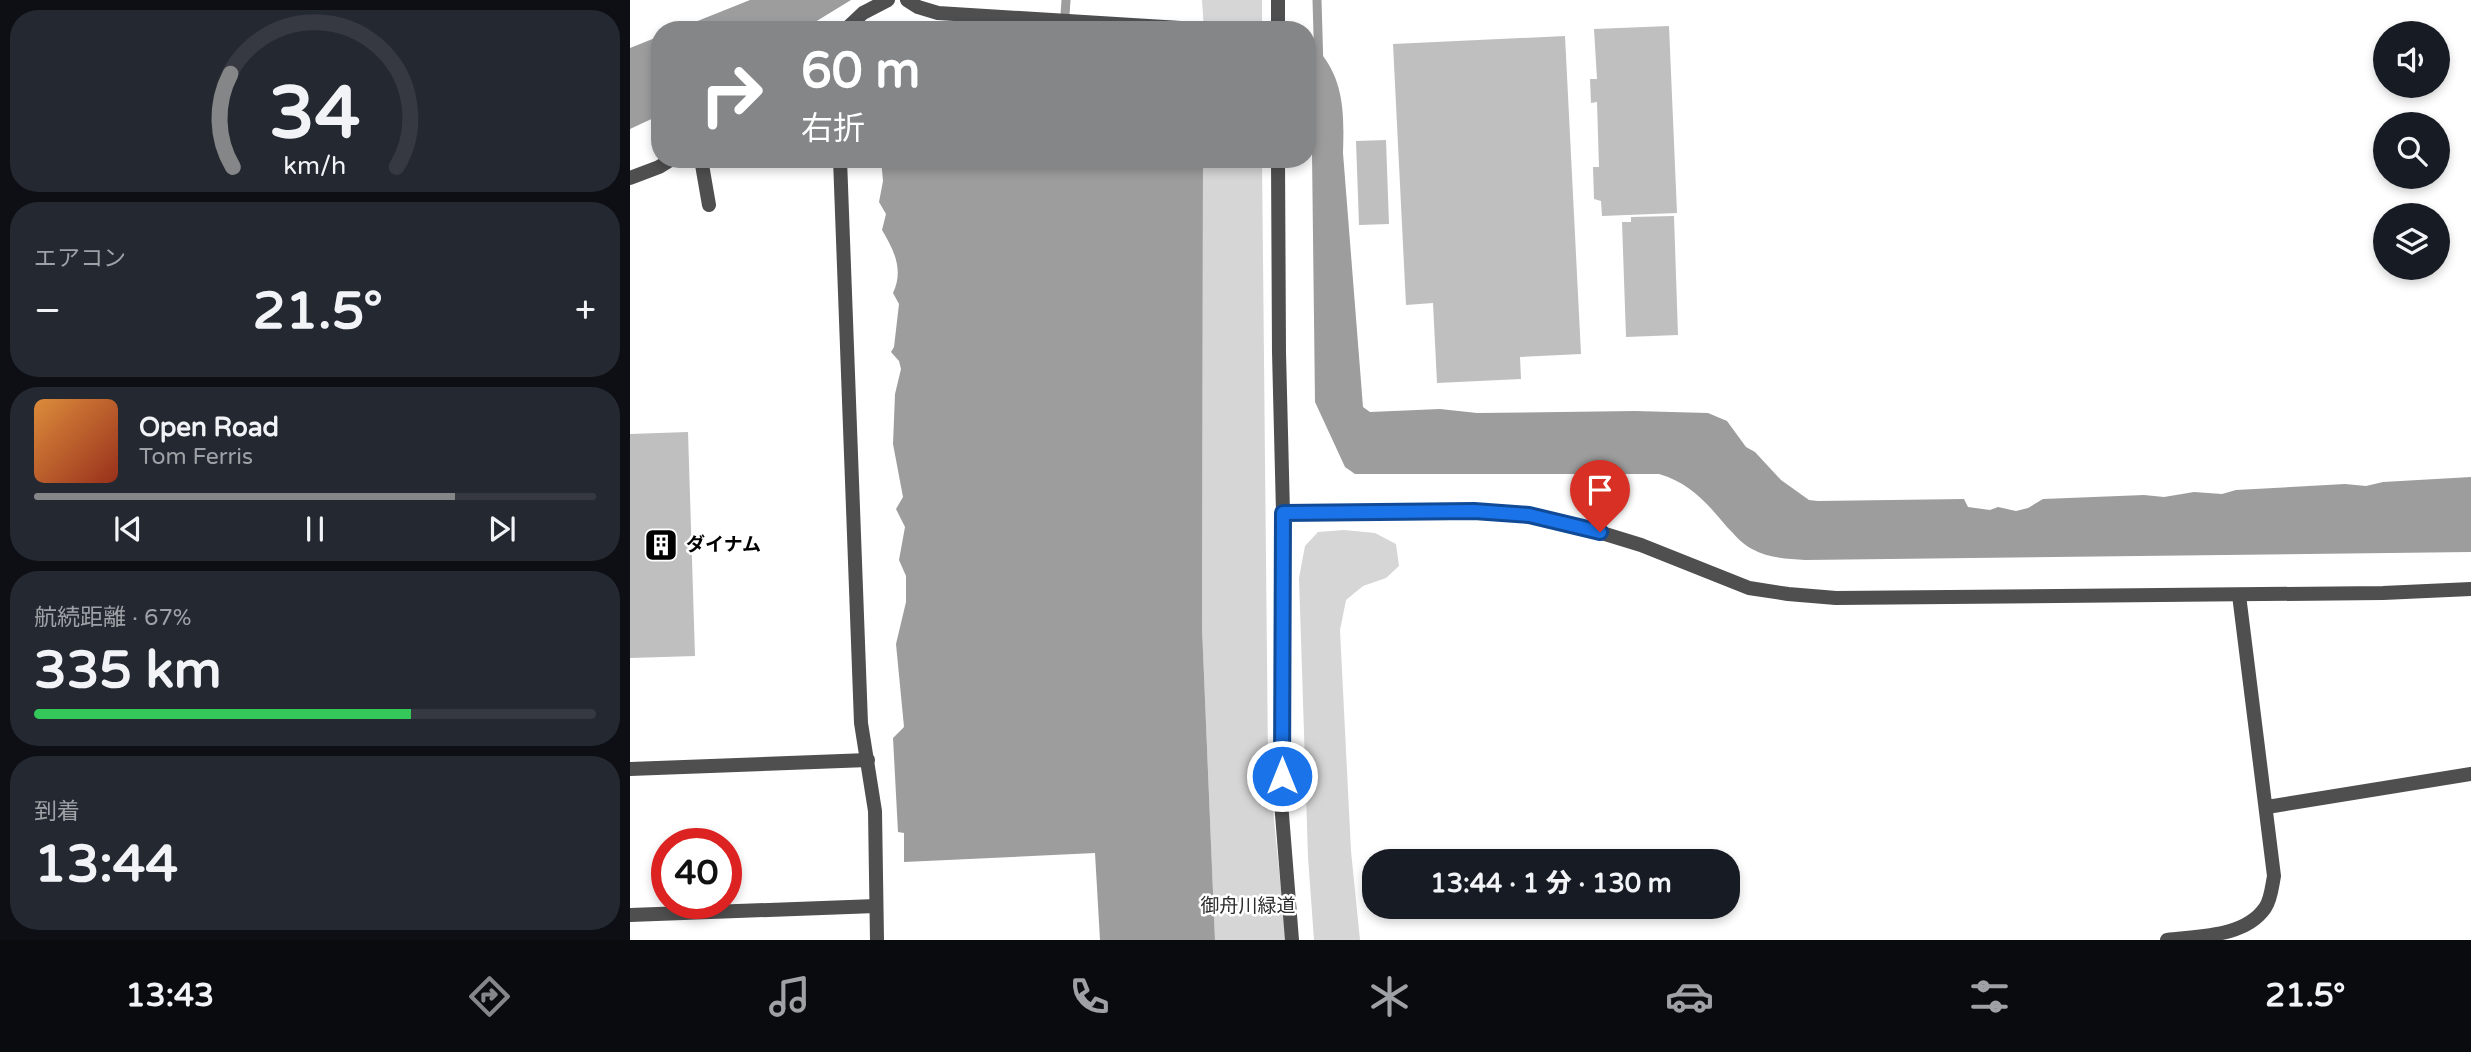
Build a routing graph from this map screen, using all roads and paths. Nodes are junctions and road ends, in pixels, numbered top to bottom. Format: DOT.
graph roads {
  1 [pos="888,0"];
  2 [pos="906,0"];
  3 [pos="1278,0"];
  4 [pos="855,21"];
  5 [pos="1067,21"];
  6 [pos="1278,21"];
  7 [pos="656,168"];
  8 [pos="703,168"];
  9 [pos="841,168"];
  10 [pos="1278,168"];
  11 [pos="630,178"];
  12 [pos="709,205"];
  13 [pos="1283,513"];
  14 [pos="2471,589"];
  15 [pos="2239,595"];
  16 [pos="868,760"];
  17 [pos="630,769"];
  18 [pos="2470,777"];
  19 [pos="2267,807"];
  20 [pos="876,906"];
  21 [pos="630,915"];
  22 [pos="877,940"];
  23 [pos="1292,940"];
  24 [pos="2167,940"];
  1 -- 4 [label="street"];
  2 -- 5 [label="street"];
  3 -- 6 [label="street"];
  7 -- 11 [label="street"];
  8 -- 12 [label="street"];
  9 -- 16 [label="street"];
  10 -- 13 [label="street"];
  13 -- 15 [label="street"];
  13 -- 23 [label="street"];
  14 -- 15 [label="street"];
  15 -- 19 [label="street"];
  16 -- 17 [label="street"];
  16 -- 20 [label="street"];
  18 -- 19 [label="street"];
  19 -- 24 [label="street"];
  20 -- 21 [label="street"];
  20 -- 22 [label="street"];
}
